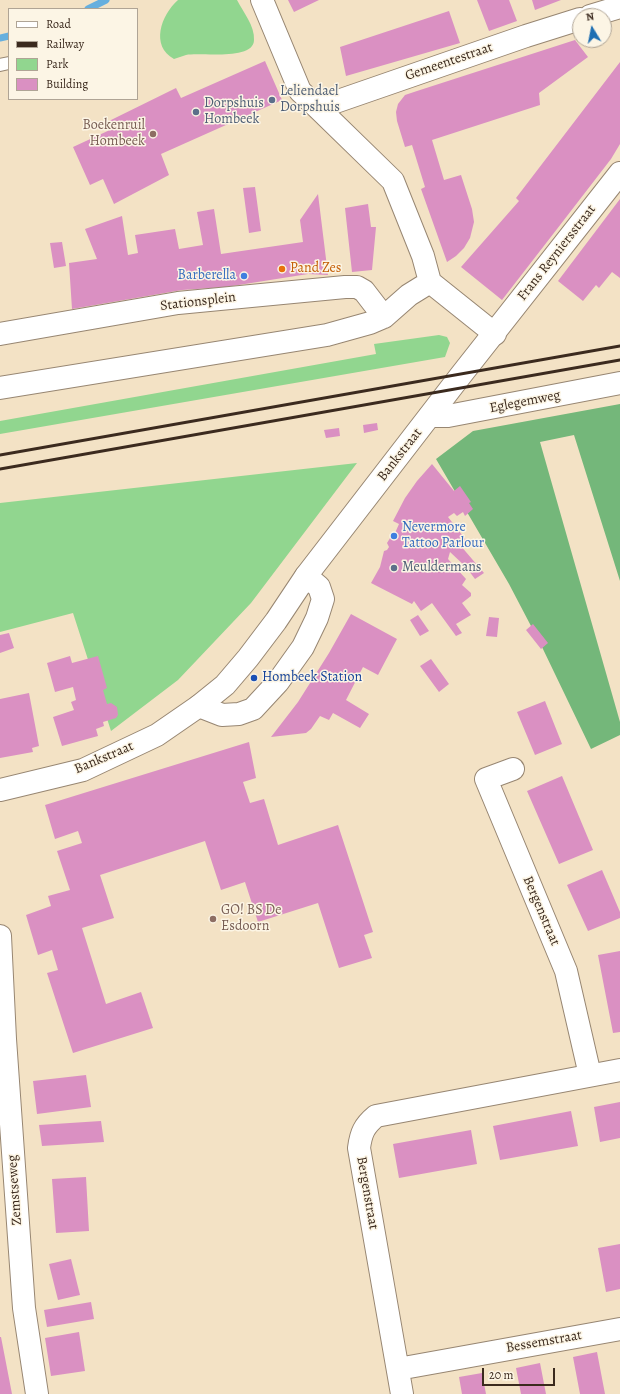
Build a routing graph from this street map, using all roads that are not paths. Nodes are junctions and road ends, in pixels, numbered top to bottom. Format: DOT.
graph roads {
  1 [pos="262,0"];
  2 [pos="572,21"];
  3 [pos="318,108"];
  4 [pos="620,173"];
  5 [pos="430,282"];
  6 [pos="384,317"];
  7 [pos="0,334"];
  8 [pos="495,334"];
  9 [pos="620,383"];
  10 [pos="0,388"];
  11 [pos="430,416"];
  12 [pos="306,576"];
  13 [pos="199,706"];
  14 [pos="513,769"];
  15 [pos="0,790"];
  16 [pos="0,936"];
  17 [pos="1,970"];
  18 [pos="620,1070"];
  19 [pos="590,1075"];
  20 [pos="620,1329"];
  21 [pos="398,1369"];
  22 [pos="37,1394"];
  23 [pos="402,1394"];
  1 -- 3 [label="street"];
  2 -- 3 [label="street, Gemeentestraat"];
  3 -- 5 [label="street"];
  4 -- 8 [label="street, Frans Reyniersstraat"];
  5 -- 6 [label="street"];
  5 -- 8 [label="street"];
  6 -- 7 [label="street, Stationsplein"];
  6 -- 10 [label="street"];
  8 -- 11 [label="street, Bankstraat"];
  9 -- 11 [label="street, Eglegemweg"];
  11 -- 12 [label="street, Bankstraat"];
  12 -- 13 [label="street, Bankstraat"];
  12 -- 13 [label="street"];
  13 -- 15 [label="street, Bankstraat"];
  14 -- 19 [label="street, Bergenstraat"];
  16 -- 17 [label="street, Zemstseweg"];
  17 -- 22 [label="street, Zemstseweg"];
  18 -- 19 [label="street, Bergenstraat"];
  19 -- 21 [label="street, Bergenstraat"];
  20 -- 21 [label="street, Bessemstraat"];
  21 -- 23 [label="street, Bergenstraat"];
}
